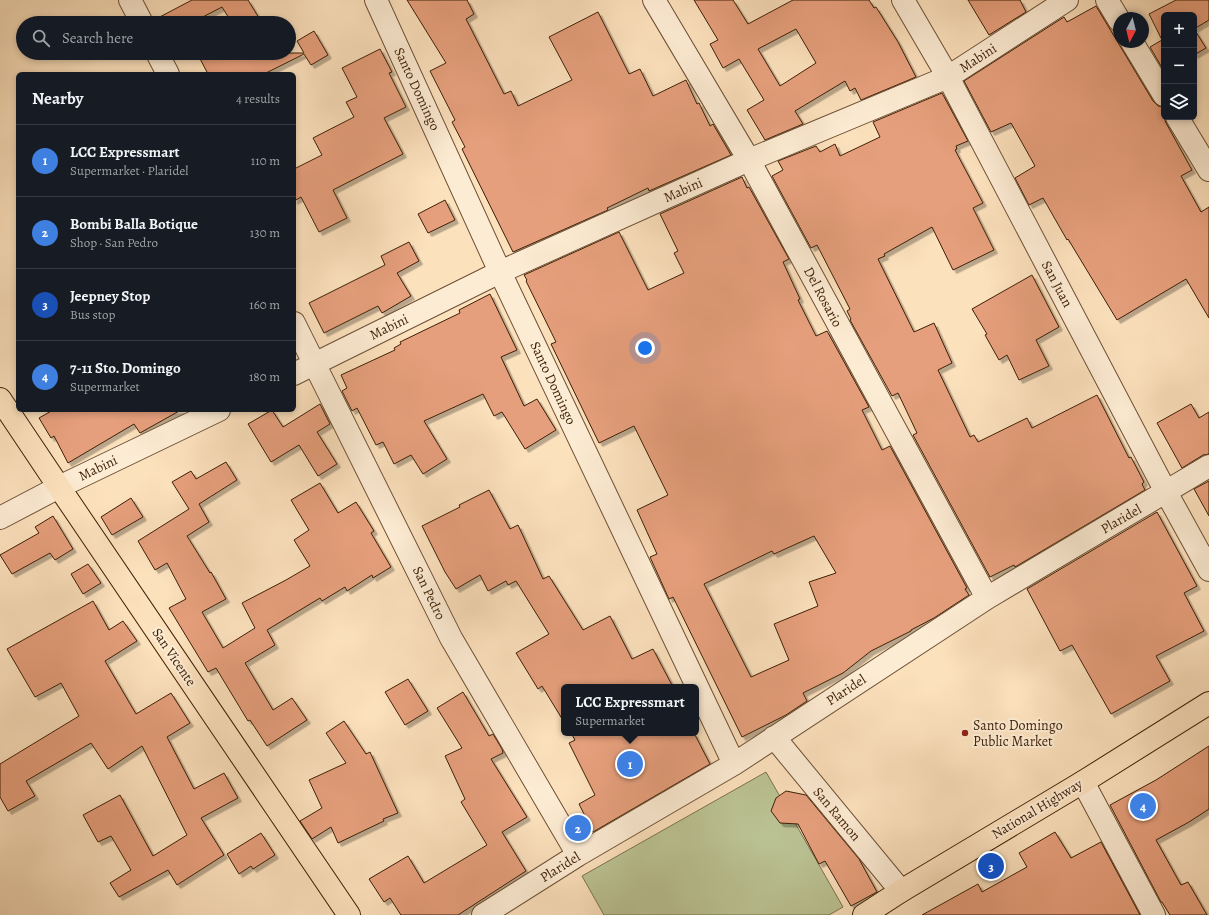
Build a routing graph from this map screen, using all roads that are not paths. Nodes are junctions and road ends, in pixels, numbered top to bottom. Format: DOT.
graph roads {
  1 [pos="130,0"];
  2 [pos="376,0"];
  3 [pos="654,0"];
  4 [pos="903,0"];
  5 [pos="1067,0"];
  6 [pos="1107,0"];
  7 [pos="1114,12"];
  8 [pos="138,16"];
  9 [pos="1136,48"];
  10 [pos="161,60"];
  11 [pos="167,72"];
  12 [pos="948,77"];
  13 [pos="1161,90"];
  14 [pos="1179,120"];
  15 [pos="749,160"];
  16 [pos="1209,170"];
  17 [pos="500,272"];
  18 [pos="296,327"];
  19 [pos="315,364"];
  20 [pos="296,373"];
  21 [pos="0,399"];
  22 [pos="215,412"];
  23 [pos="1209,466"];
  24 [pos="59,487"];
  25 [pos="1166,492"];
  26 [pos="0,518"];
  27 [pos="1209,570"];
  28 [pos="987,598"];
  29 [pos="696,684"];
  30 [pos="699,690"];
  31 [pos="1209,703"];
  32 [pos="774,737"];
  33 [pos="734,764"];
  34 [pos="1083,782"];
  35 [pos="578,856"];
  36 [pos="901,890"];
  37 [pos="349,915"];
  38 [pos="483,915"];
  39 [pos="864,915"];
  40 [pos="1154,915"];
  1 -- 8 [label="street"];
  2 -- 17 [label="street, Santo Domingo"];
  3 -- 15 [label="street, Del Rosario"];
  4 -- 12 [label="street, San Juan"];
  5 -- 12 [label="street, Mabini"];
  6 -- 7 [label="street"];
  9 -- 13 [label="street"];
  10 -- 11 [label="street"];
  12 -- 15 [label="street, Mabini"];
  12 -- 25 [label="street, San Juan"];
  14 -- 16 [label="street"];
  15 -- 17 [label="street, Mabini"];
  15 -- 28 [label="street, Del Rosario"];
  17 -- 19 [label="street, Mabini"];
  17 -- 29 [label="street, Santo Domingo"];
  18 -- 19 [label="street, San Pedro"];
  19 -- 20 [label="street, Mabini"];
  19 -- 35 [label="street, San Pedro"];
  21 -- 24 [label="main road, San Vicente"];
  22 -- 24 [label="street, Mabini"];
  23 -- 25 [label="street, Plaridel"];
  24 -- 26 [label="street, Mabini"];
  24 -- 37 [label="main road, San Vicente"];
  25 -- 27 [label="street, San Juan"];
  25 -- 28 [label="street, Plaridel"];
  28 -- 32 [label="street, Plaridel"];
  30 -- 33 [label="street, Santo Domingo"];
  31 -- 34 [label="main road, National Highway"];
  32 -- 33 [label="street, Plaridel"];
  32 -- 36 [label="street, San Ramon"];
  33 -- 35 [label="street, Plaridel"];
  34 -- 36 [label="main road, National Highway"];
  34 -- 40 [label="street"];
  35 -- 38 [label="street, Plaridel"];
  36 -- 39 [label="main road, National Highway"];
}
